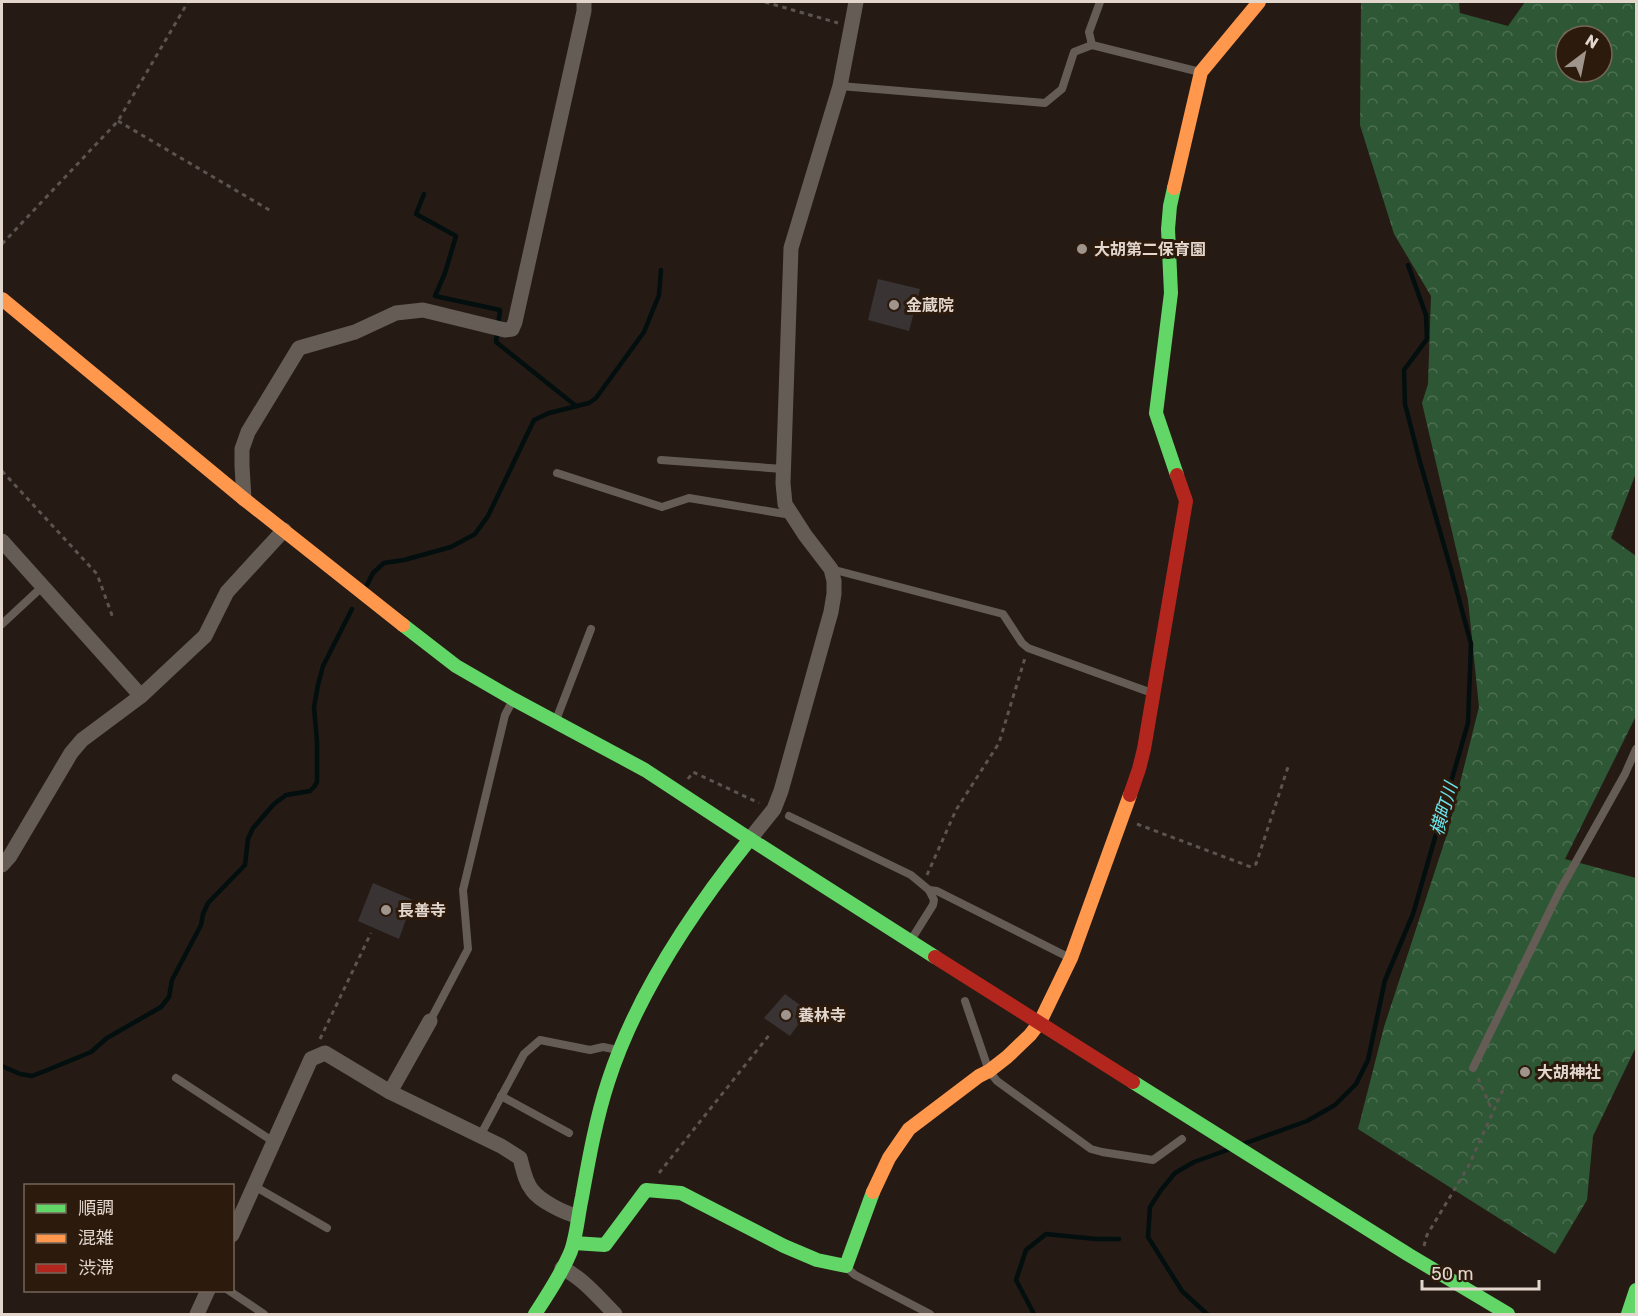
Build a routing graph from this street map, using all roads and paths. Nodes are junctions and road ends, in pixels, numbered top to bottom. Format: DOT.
graph roads {
  1 [pos="188,2"];
  2 [pos="584,2"];
  3 [pos="765,2"];
  4 [pos="856,2"];
  5 [pos="1100,2"];
  6 [pos="1259,2"];
  7 [pos="851,27"];
  8 [pos="1092,45"];
  9 [pos="1201,72"];
  10 [pos="840,86"];
  11 [pos="118,121"];
  12 [pos="271,211"];
  13 [pos="2,244"];
  14 [pos="2,299"];
  15 [pos="661,460"];
  16 [pos="783,469"];
  17 [pos="2,471"];
  18 [pos="557,473"];
  19 [pos="244,499"];
  20 [pos="792,515"];
  21 [pos="284,530"];
  22 [pos="2,541"];
  23 [pos="831,569"];
  24 [pos="43,586"];
  25 [pos="113,618"];
  26 [pos="2,624"];
  27 [pos="591,629"];
  28 [pos="1028,648"];
  29 [pos="1154,693"];
  30 [pos="141,696"];
  31 [pos="513,699"];
  32 [pos="555,722"];
  33 [pos="1636,749"];
  34 [pos="1288,764"];
  35 [pos="680,792"];
  36 [pos="759,803"];
  37 [pos="789,816"];
  38 [pos="1122,818"];
  39 [pos="750,839"];
  40 [pos="2,865"];
  41 [pos="926,888"];
  42 [pos="371,933"];
  43 [pos="911,940"];
  44 [pos="1071,958"];
  45 [pos="965,1001"];
  46 [pos="430,1021"];
  47 [pos="1040,1022"];
  48 [pos="770,1034"];
  49 [pos="619,1050"];
  50 [pos="310,1059"];
  51 [pos="1473,1068"];
  52 [pos="989,1071"];
  53 [pos="176,1078"];
  54 [pos="1503,1090"];
  55 [pos="390,1092"];
  56 [pos="501,1096"];
  57 [pos="1493,1111"];
  58 [pos="568,1133"];
  59 [pos="480,1136"];
  60 [pos="1182,1139"];
  61 [pos="274,1142"];
  62 [pos="254,1186"];
  63 [pos="646,1190"];
  64 [pos="578,1216"];
  65 [pos="327,1228"];
  66 [pos="234,1231"];
  67 [pos="574,1244"];
  68 [pos="1424,1247"];
  69 [pos="846,1266"];
  70 [pos="562,1268"];
  71 [pos="1636,1290"];
  72 [pos="207,1292"];
  73 [pos="231,1292"];
  74 [pos="197,1314"];
  75 [pos="264,1314"];
  76 [pos="535,1314"];
  77 [pos="615,1314"];
  78 [pos="930,1314"];
  79 [pos="1508,1314"];
  80 [pos="1628,1314"];
  1 -- 11 [label="path"];
  2 -- 19 [label="street"];
  3 -- 7 [label="path"];
  4 -- 7 [label="street"];
  5 -- 8 [label="lane"];
  6 -- 9 [label="street"];
  7 -- 10 [label="street"];
  8 -- 9 [label="lane"];
  8 -- 10 [label="lane"];
  9 -- 29 [label="street"];
  10 -- 16 [label="street"];
  11 -- 12 [label="path"];
  11 -- 13 [label="path"];
  14 -- 19 [label="street"];
  15 -- 16 [label="lane"];
  16 -- 20 [label="street"];
  17 -- 25 [label="path"];
  18 -- 20 [label="lane"];
  19 -- 21 [label="street"];
  20 -- 23 [label="street"];
  21 -- 30 [label="street"];
  21 -- 31 [label="street"];
  22 -- 24 [label="street"];
  23 -- 28 [label="lane"];
  23 -- 39 [label="street"];
  24 -- 26 [label="lane"];
  24 -- 30 [label="street"];
  27 -- 32 [label="lane"];
  28 -- 29 [label="lane"];
  28 -- 41 [label="path"];
  29 -- 38 [label="street"];
  30 -- 40 [label="street"];
  31 -- 32 [label="street"];
  31 -- 46 [label="lane"];
  32 -- 35 [label="street"];
  33 -- 51 [label="lane"];
  34 -- 38 [label="path"];
  35 -- 36 [label="path"];
  35 -- 39 [label="street"];
  37 -- 41 [label="lane"];
  38 -- 44 [label="street"];
  39 -- 43 [label="street"];
  39 -- 49 [label="street"];
  41 -- 43 [label="lane"];
  41 -- 44 [label="lane"];
  42 -- 50 [label="path"];
  43 -- 47 [label="street"];
  44 -- 47 [label="street"];
  45 -- 52 [label="lane"];
  46 -- 55 [label="street"];
  47 -- 52 [label="street"];
  47 -- 79 [label="street"];
  48 -- 63 [label="path"];
  49 -- 56 [label="lane"];
  49 -- 64 [label="street"];
  50 -- 55 [label="street"];
  50 -- 61 [label="street"];
  51 -- 57 [label="path"];
  52 -- 60 [label="lane"];
  52 -- 69 [label="street"];
  53 -- 61 [label="lane"];
  54 -- 57 [label="path"];
  55 -- 59 [label="street"];
  56 -- 58 [label="lane"];
  56 -- 59 [label="lane"];
  57 -- 68 [label="path"];
  59 -- 64 [label="street"];
  61 -- 62 [label="street"];
  62 -- 65 [label="lane"];
  62 -- 66 [label="street"];
  63 -- 67 [label="street"];
  63 -- 69 [label="street"];
  64 -- 67 [label="street"];
  67 -- 70 [label="street"];
  69 -- 78 [label="lane"];
  70 -- 76 [label="street"];
  70 -- 77 [label="street"];
  71 -- 80 [label="street"];
  72 -- 74 [label="street"];
  73 -- 75 [label="lane"];
}
